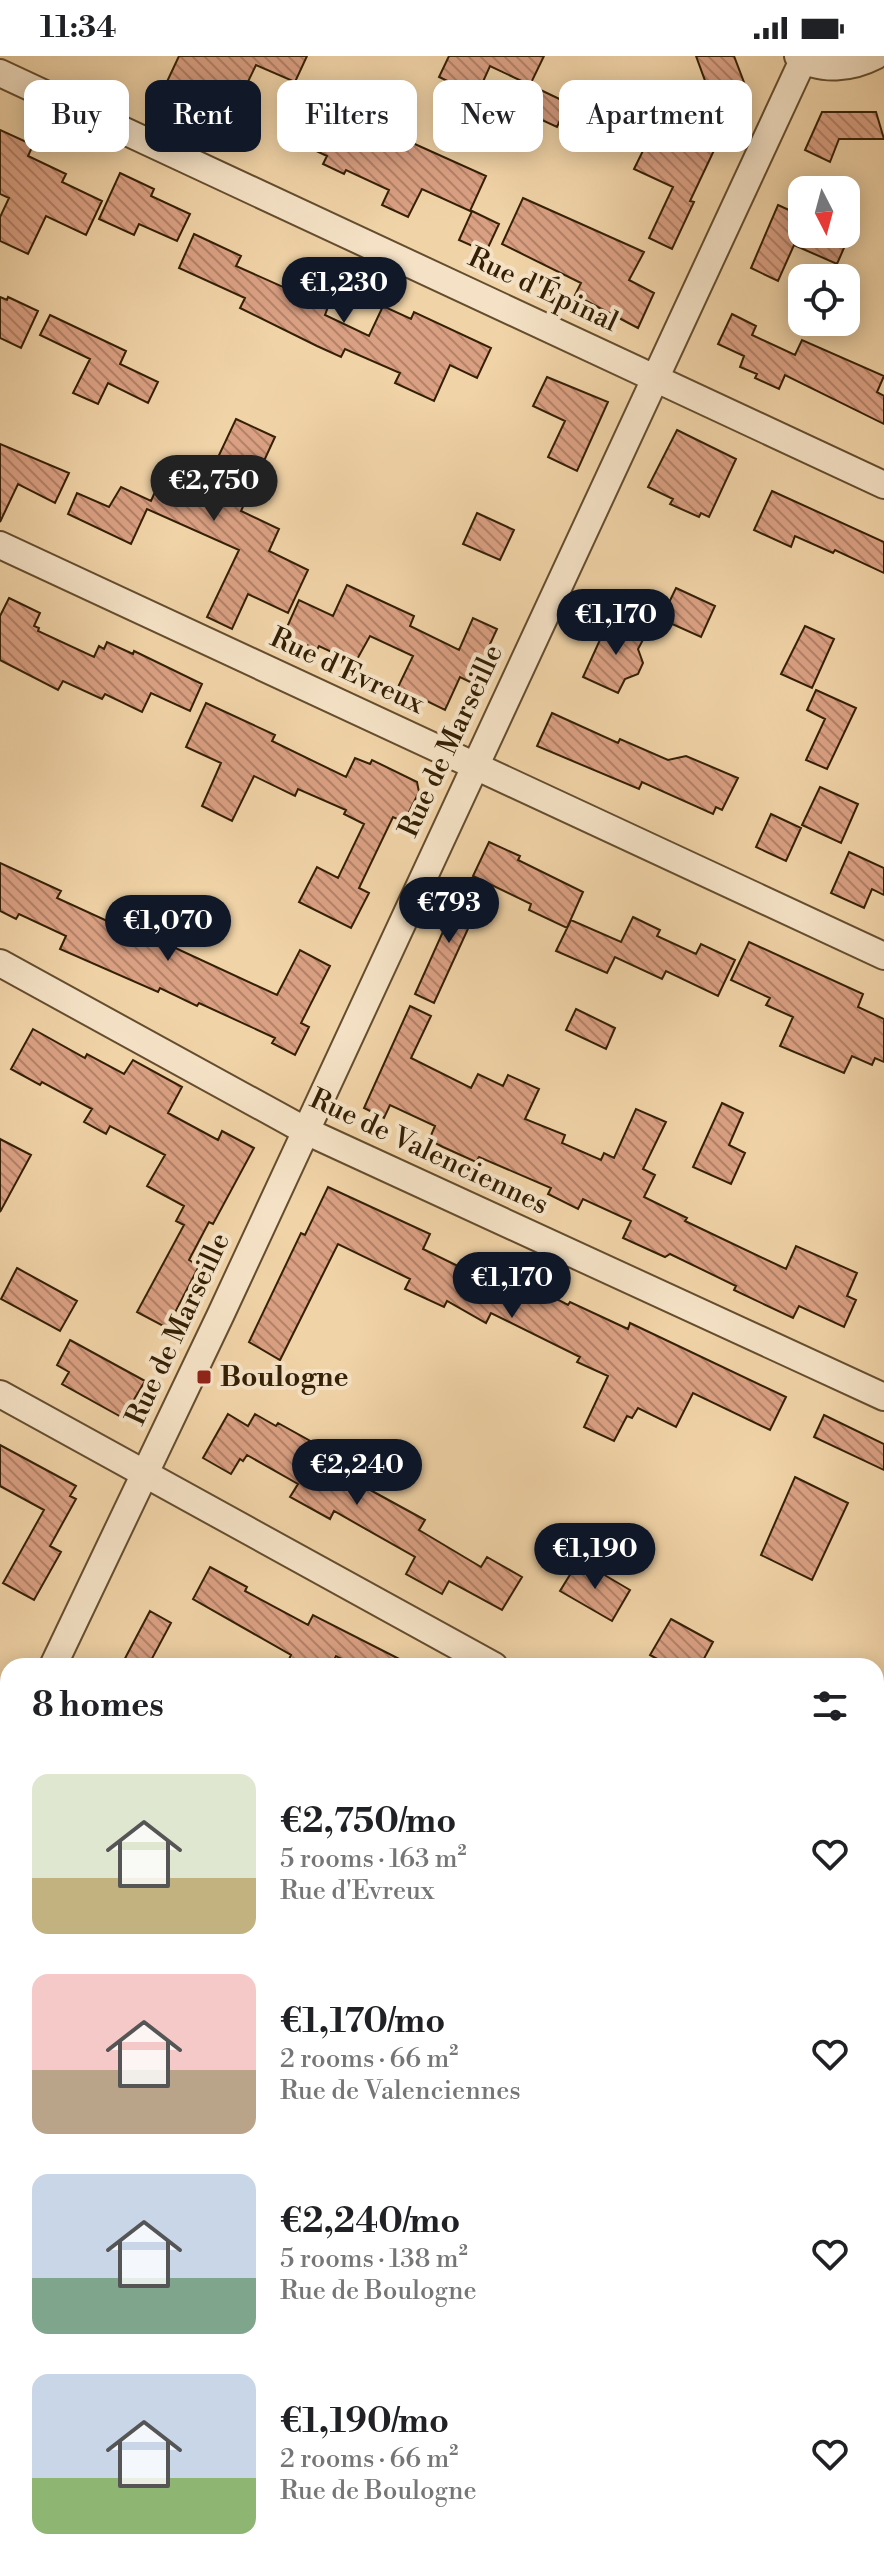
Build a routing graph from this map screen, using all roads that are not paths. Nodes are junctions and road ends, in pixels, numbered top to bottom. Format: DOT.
graph roads {
  1 [pos="875,56"];
  2 [pos="800,58"];
  3 [pos="0,73"];
  4 [pos="657,379"];
  5 [pos="884,485"];
  6 [pos="0,545"];
  7 [pos="474,765"];
  8 [pos="884,956"];
  9 [pos="0,963"];
  10 [pos="306,1131"];
  11 [pos="0,1394"];
  12 [pos="884,1397"];
  13 [pos="145,1474"];
  14 [pos="57,1658"];
  15 [pos="479,1658"];
  1 -- 2 [label="street"];
  2 -- 4 [label="street, Rue de Marseille"];
  3 -- 4 [label="street, Rue d'Épinal"];
  4 -- 5 [label="street, Rue d'Épinal"];
  4 -- 7 [label="street, Rue de Marseille"];
  6 -- 7 [label="street, Rue d'Evreux"];
  7 -- 8 [label="street, Rue d'Evreux"];
  7 -- 10 [label="street, Rue de Marseille"];
  9 -- 10 [label="street, Rue de Valenciennes"];
  10 -- 12 [label="street, Rue de Valenciennes"];
  10 -- 13 [label="street, Rue de Marseille"];
  11 -- 13 [label="street"];
  13 -- 14 [label="street, Rue de Marseille"];
  13 -- 15 [label="street"];
}
